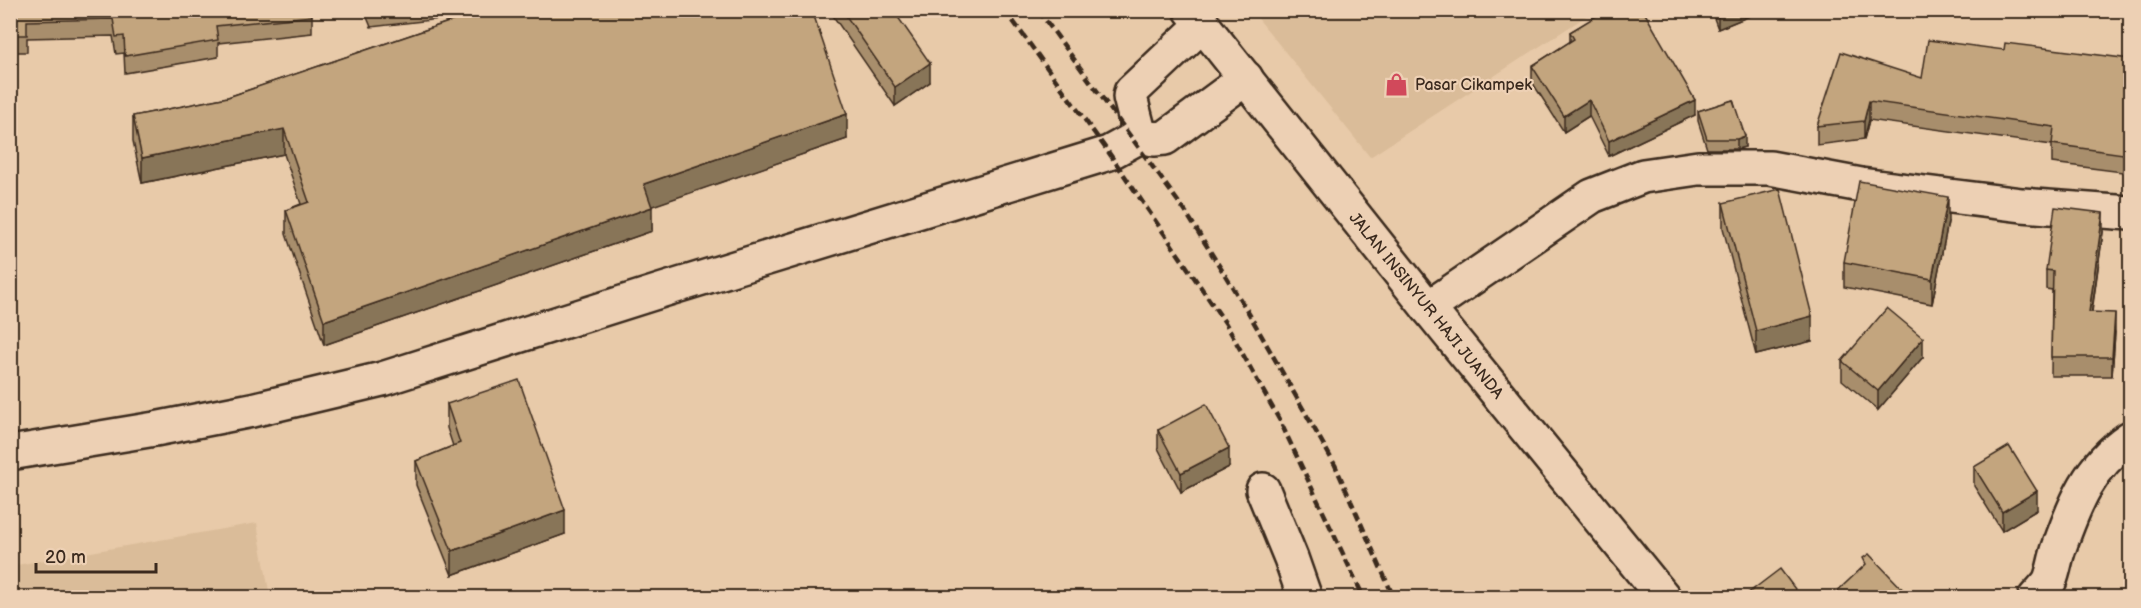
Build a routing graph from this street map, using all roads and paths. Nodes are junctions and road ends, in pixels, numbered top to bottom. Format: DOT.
graph roads {
  1 [pos="1197,17"];
  2 [pos="1246,78"];
  3 [pos="1140,136"];
  4 [pos="2130,213"];
  5 [pos="1428,308"];
  6 [pos="2130,438"];
  7 [pos="10,453"];
  8 [pos="1263,490"];
  9 [pos="1305,597"];
  10 [pos="1664,597"];
  11 [pos="2035,597"];
  1 -- 2 [label="main road, JALAN INSINYUR HAJI JUANDA"];
  1 -- 3 [label="main road"];
  2 -- 3 [label="main road"];
  2 -- 5 [label="main road, JALAN INSINYUR HAJI JUANDA"];
  3 -- 7 [label="main road"];
  4 -- 5 [label="main road"];
  5 -- 10 [label="main road, JALAN INSINYUR HAJI JUANDA"];
  6 -- 11 [label="main road"];
  8 -- 9 [label="main road"];
}
